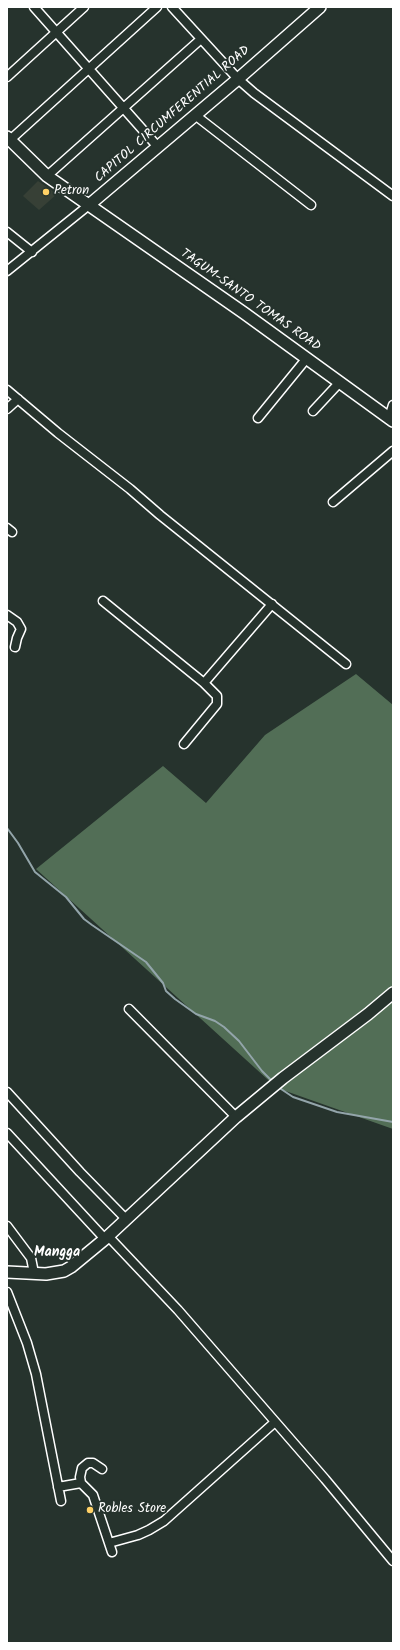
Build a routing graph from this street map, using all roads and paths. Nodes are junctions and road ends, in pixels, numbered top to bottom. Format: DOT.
graph roads {
  1 [pos="34,7"];
  2 [pos="84,7"];
  3 [pos="157,7"];
  4 [pos="172,7"];
  5 [pos="320,7"];
  6 [pos="56,32"];
  7 [pos="201,39"];
  8 [pos="89,69"];
  9 [pos="7,77"];
  10 [pos="238,79"];
  11 [pos="124,108"];
  12 [pos="195,115"];
  13 [pos="8,138"];
  14 [pos="158,147"];
  15 [pos="47,176"];
  16 [pos="393,196"];
  17 [pos="311,205"];
  18 [pos="89,206"];
  19 [pos="7,232"];
  20 [pos="32,252"];
  21 [pos="7,271"];
  22 [pos="307,358"];
  23 [pos="340,382"];
  24 [pos="7,390"];
  25 [pos="18,399"];
  26 [pos="393,405"];
  27 [pos="7,409"];
  28 [pos="313,411"];
  29 [pos="258,418"];
  30 [pos="391,419"];
  31 [pos="393,451"];
  32 [pos="333,502"];
  33 [pos="103,601"];
  34 [pos="272,604"];
  35 [pos="7,615"];
  36 [pos="15,647"];
  37 [pos="346,664"];
  38 [pos="204,683"];
  39 [pos="184,744"];
  40 [pos="393,992"];
  41 [pos="129,1009"];
  42 [pos="7,1092"];
  43 [pos="236,1117"];
  44 [pos="7,1132"];
  45 [pos="126,1219"];
  46 [pos="7,1226"];
  47 [pos="106,1237"];
  48 [pos="7,1272"];
  49 [pos="34,1273"];
  50 [pos="7,1292"];
  51 [pos="275,1422"];
  52 [pos="102,1469"];
  53 [pos="81,1483"];
  54 [pos="58,1487"];
  55 [pos="61,1501"];
  56 [pos="109,1543"];
  57 [pos="112,1552"];
  58 [pos="393,1561"];
  1 -- 6 [label="street"];
  2 -- 6 [label="street"];
  3 -- 8 [label="street"];
  4 -- 7 [label="street"];
  5 -- 10 [label="main road, CAPITOL CIRCUMFERENTIAL ROAD"];
  6 -- 8 [label="street"];
  6 -- 9 [label="street"];
  7 -- 10 [label="street"];
  7 -- 11 [label="street"];
  8 -- 11 [label="street"];
  8 -- 13 [label="street"];
  10 -- 12 [label="main road, CAPITOL CIRCUMFERENTIAL ROAD"];
  10 -- 16 [label="street"];
  11 -- 14 [label="street"];
  11 -- 15 [label="street"];
  12 -- 14 [label="main road, CAPITOL CIRCUMFERENTIAL ROAD"];
  12 -- 17 [label="street"];
  13 -- 15 [label="main road"];
  14 -- 18 [label="main road, CAPITOL CIRCUMFERENTIAL ROAD"];
  15 -- 18 [label="main road"];
  18 -- 20 [label="street"];
  18 -- 22 [label="main road, TAGUM-SANTO TOMAS ROAD"];
  19 -- 20 [label="street"];
  20 -- 21 [label="street"];
  22 -- 23 [label="main road, TAGUM-SANTO TOMAS ROAD"];
  22 -- 29 [label="street"];
  23 -- 28 [label="street"];
  23 -- 30 [label="main road, TAGUM-SANTO TOMAS ROAD"];
  24 -- 25 [label="street"];
  25 -- 27 [label="street"];
  25 -- 34 [label="street"];
  26 -- 30 [label="street"];
  31 -- 32 [label="street"];
  33 -- 38 [label="street"];
  34 -- 37 [label="street"];
  34 -- 38 [label="street"];
  35 -- 36 [label="street"];
  38 -- 39 [label="street"];
  40 -- 43 [label="main road"];
  41 -- 43 [label="street"];
  42 -- 45 [label="street"];
  43 -- 45 [label="main road"];
  44 -- 47 [label="street"];
  45 -- 47 [label="main road"];
  46 -- 49 [label="street"];
  47 -- 49 [label="main road"];
  47 -- 51 [label="street"];
  48 -- 49 [label="main road"];
  50 -- 54 [label="street"];
  51 -- 56 [label="street"];
  51 -- 58 [label="street"];
  52 -- 53 [label="street"];
  53 -- 54 [label="street"];
  53 -- 56 [label="street"];
  54 -- 55 [label="street"];
  56 -- 57 [label="street"];
}
